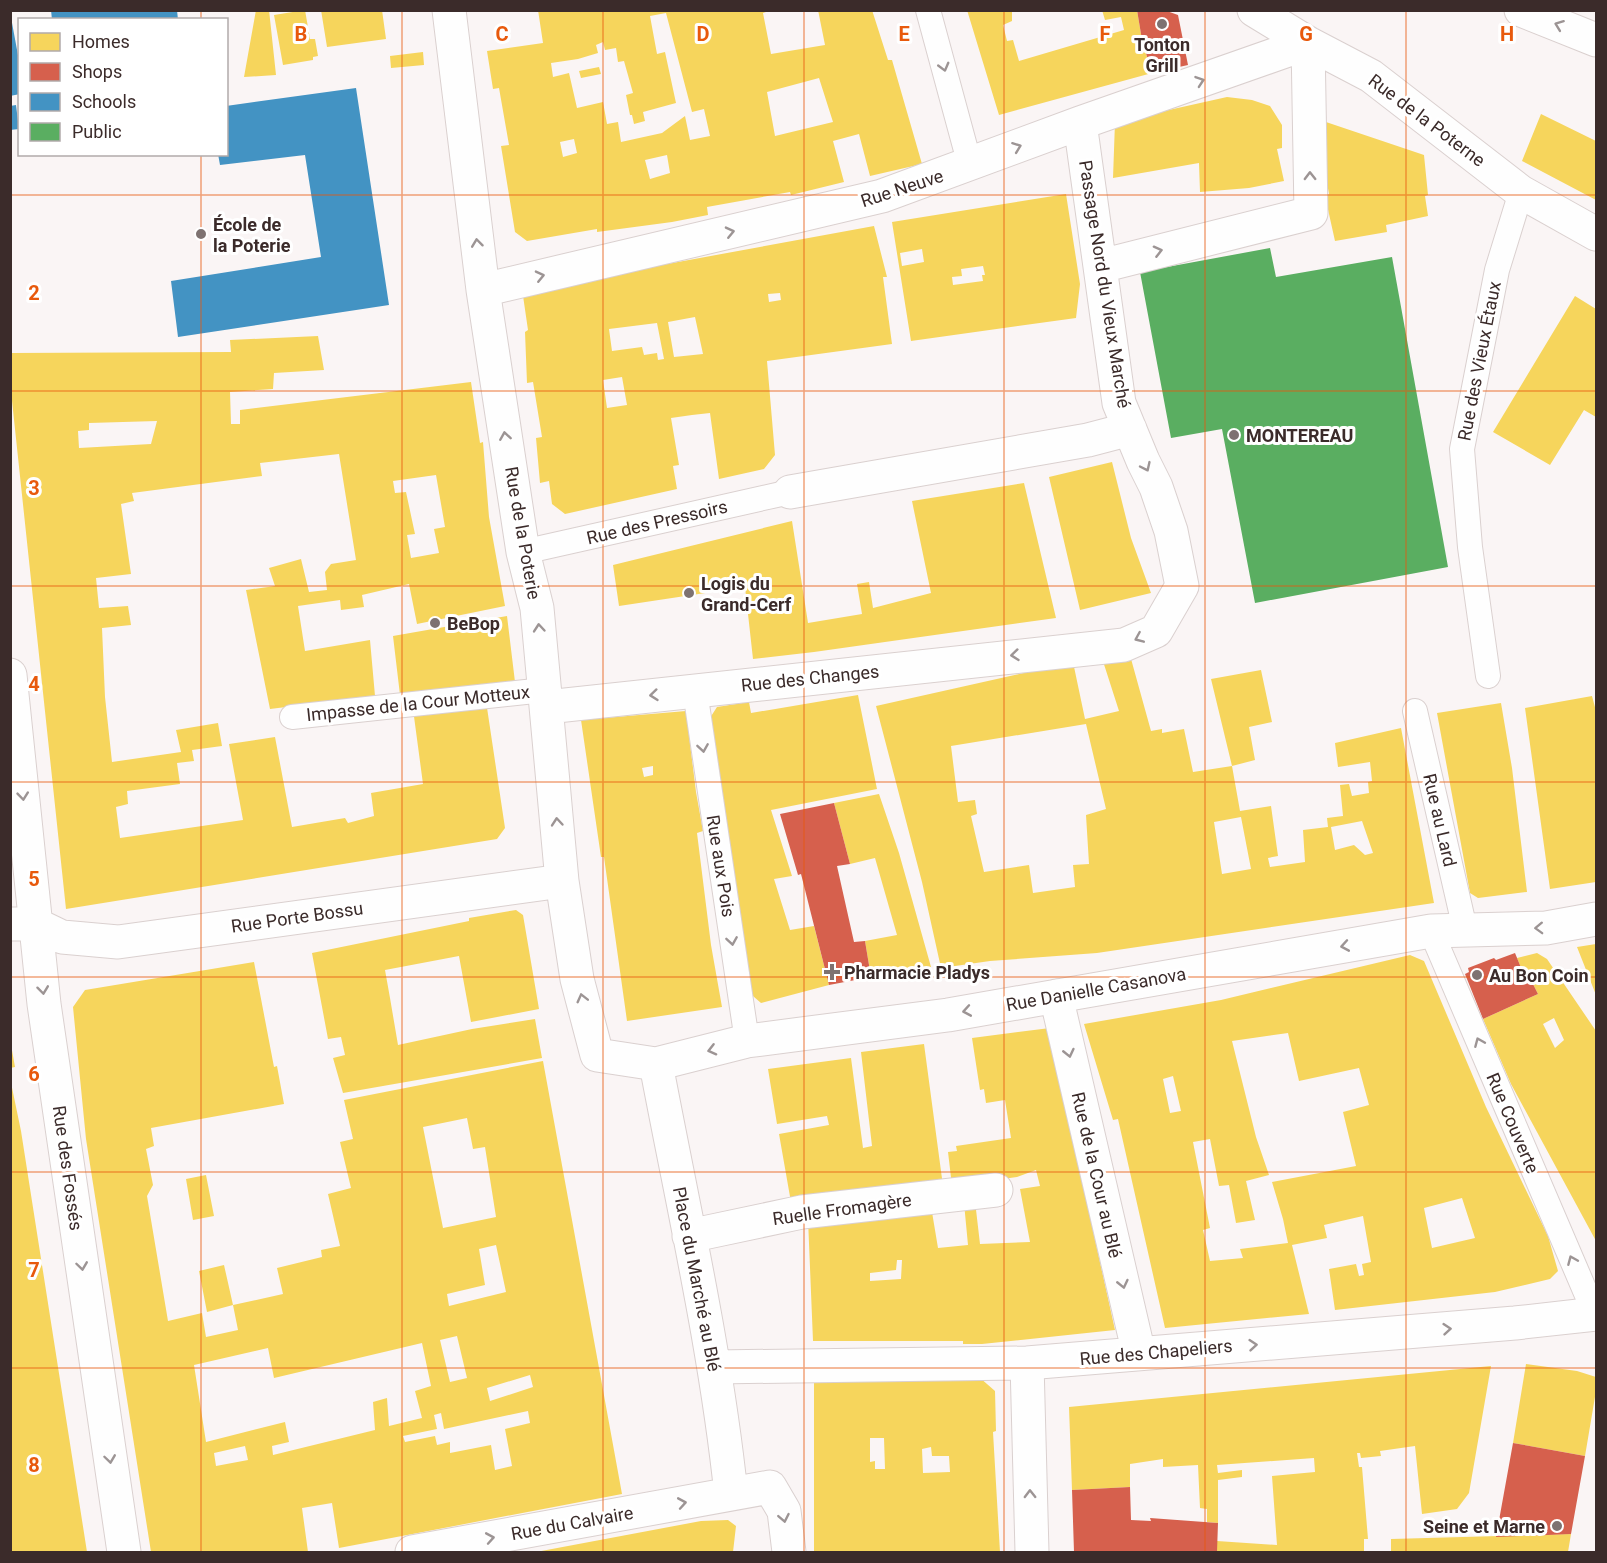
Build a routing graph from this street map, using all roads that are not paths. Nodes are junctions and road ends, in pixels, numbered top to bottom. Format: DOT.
graph roads {
  1 [pos="449,10"];
  2 [pos="928,10"];
  3 [pos="1254,10"];
  4 [pos="1521,10"];
  5 [pos="1596,40"];
  6 [pos="1308,43"];
  7 [pos="1080,123"];
  8 [pos="970,165"];
  9 [pos="1521,192"];
  10 [pos="1596,234"];
  11 [pos="1101,266"];
  12 [pos="483,290"];
  13 [pos="1130,429"];
  14 [pos="790,492"];
  15 [pos="523,552"];
  16 [pos="1073,649"];
  17 [pos="10,675"];
  18 [pos="1488,676"];
  19 [pos="695,690"];
  20 [pos="546,698"];
  21 [pos="1415,711"];
  22 [pos="292,717"];
  23 [pos="562,880"];
  24 [pos="1596,919"];
  25 [pos="23,924"];
  26 [pos="1466,929"];
  27 [pos="1431,931"];
  28 [pos="1056,996"];
  29 [pos="747,1041"];
  30 [pos="597,1055"];
  31 [pos="656,1064"];
  32 [pos="996,1190"];
  33 [pos="689,1236"];
  34 [pos="1596,1314"];
  35 [pos="1139,1354"];
  36 [pos="1027,1363"];
  37 [pos="715,1367"];
  38 [pos="731,1494"];
  39 [pos="124,1552"];
  40 [pos="412,1552"];
  41 [pos="789,1552"];
  42 [pos="1032,1552"];
  12 -- 1 [label="street, Rue de la Poterie, one-way"];
  2 -- 8 [label="lane, one-way"];
  3 -- 6 [label="street, Rue de la Poterne"];
  5 -- 4 [label="street, one-way"];
  7 -- 6 [label="street, Rue Neuve, one-way"];
  6 -- 9 [label="street, Rue de la Poterne"];
  11 -- 6 [label="street, one-way"];
  8 -- 7 [label="street, Rue Neuve, one-way"];
  7 -- 11 [label="street, Passage Nord du Vieux Marché"];
  12 -- 8 [label="street, Rue Neuve, one-way"];
  9 -- 10 [label="street, Rue de la Poterne"];
  9 -- 18 [label="lane, Rue des Vieux Étaux"];
  11 -- 13 [label="street, Passage Nord du Vieux Marché"];
  15 -- 12 [label="street, Rue de la Poterie, one-way"];
  13 -- 14 [label="street"];
  13 -- 16 [label="street, Passage Nord du Vieux Marché, one-way"];
  14 -- 15 [label="lane, Rue des Pressoirs"];
  20 -- 15 [label="street, Rue de la Poterie, one-way"];
  16 -- 19 [label="street, Rue des Changes, one-way"];
  17 -- 25 [label="street, Rue des Fossés, one-way"];
  19 -- 20 [label="street, Rue des Changes, one-way"];
  19 -- 29 [label="lane, Rue aux Pois, one-way"];
  20 -- 22 [label="lane, Impasse de la Cour Motteux"];
  23 -- 20 [label="street, Rue de la Poterie, one-way"];
  21 -- 26 [label="lane, Rue au Lard"];
  23 -- 25 [label="street, Rue Porte Bossu"];
  30 -- 23 [label="street, Rue de la Poterie, one-way"];
  24 -- 26 [label="street, Rue Danielle Casanova, one-way"];
  25 -- 39 [label="street, Rue des Fossés, one-way"];
  26 -- 27 [label="street, Rue Danielle Casanova"];
  27 -- 28 [label="street, Rue Danielle Casanova, one-way"];
  34 -- 27 [label="lane, Rue Couverte, one-way"];
  28 -- 29 [label="street, Rue Danielle Casanova, one-way"];
  28 -- 35 [label="street, Rue de la Cour au Blé, one-way"];
  29 -- 31 [label="street, Rue Danielle Casanova, one-way"];
  30 -- 31 [label="street, Rue Danielle Casanova"];
  31 -- 33 [label="street, Place du Marché au Blé"];
  32 -- 33 [label="street, Ruelle Fromagère"];
  33 -- 37 [label="street, Place du Marché au Blé"];
  35 -- 34 [label="street, Rue des Chapeliers, one-way"];
  35 -- 36 [label="street, Rue des Chapeliers"];
  36 -- 37 [label="street, Rue des Chapeliers"];
  42 -- 36 [label="street, one-way"];
  37 -- 38 [label="street, Place du Marché au Blé"];
  40 -- 38 [label="street, Rue du Calvaire, one-way"];
  38 -- 41 [label="street, Rue du Calvaire, one-way"];
}
